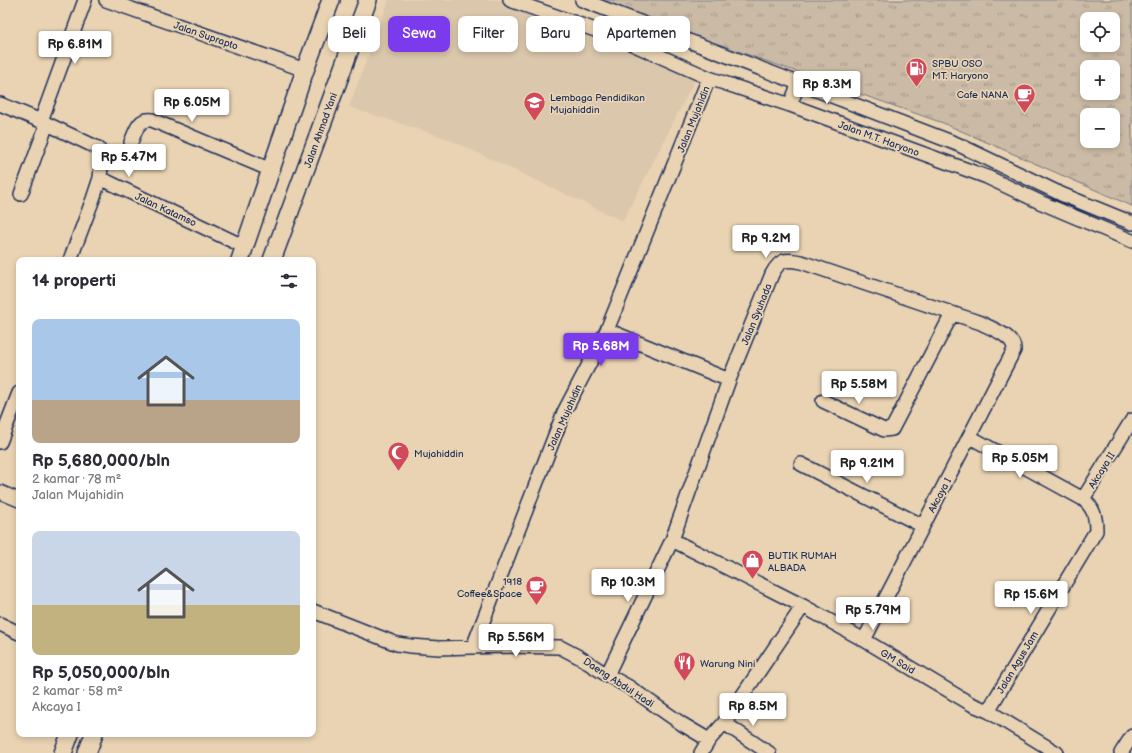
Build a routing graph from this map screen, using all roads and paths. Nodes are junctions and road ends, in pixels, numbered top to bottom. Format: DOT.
graph roads {
  1 [pos="85,0"];
  2 [pos="106,0"];
  3 [pos="331,0"];
  4 [pos="368,0"];
  5 [pos="510,0"];
  6 [pos="582,0"];
  7 [pos="624,16"];
  8 [pos="593,29"];
  9 [pos="690,41"];
  10 [pos="650,52"];
  11 [pos="305,70"];
  12 [pos="709,78"];
  13 [pos="799,83"];
  14 [pos="0,104"];
  15 [pos="790,105"];
  16 [pos="44,123"];
  17 [pos="131,142"];
  18 [pos="271,170"];
  19 [pos="100,178"];
  20 [pos="21,194"];
  21 [pos="1130,222"];
  22 [pos="1127,238"];
  23 [pos="243,253"];
  24 [pos="71,257"];
  25 [pos="273,257"];
  26 [pos="952,314"];
  27 [pos="607,330"];
  28 [pos="1014,350"];
  29 [pos="728,380"];
  30 [pos="16,400"];
  31 [pos="822,401"];
  32 [pos="1132,420"];
  33 [pos="970,437"];
  34 [pos="0,442"];
  35 [pos="801,464"];
  36 [pos="0,492"];
  37 [pos="16,499"];
  38 [pos="1083,499"];
  39 [pos="923,526"];
  40 [pos="672,540"];
  41 [pos="803,606"];
  42 [pos="316,612"];
  43 [pos="0,624"];
  44 [pos="16,632"];
  45 [pos="864,640"];
  46 [pos="473,647"];
  47 [pos="607,676"];
  48 [pos="988,711"];
  49 [pos="724,723"];
  50 [pos="1132,736"];
  51 [pos="69,737"];
  52 [pos="93,737"];
  53 [pos="709,740"];
  54 [pos="63,753"];
  55 [pos="87,753"];
  56 [pos="701,753"];
  57 [pos="769,753"];
  58 [pos="1057,753"];
  59 [pos="1120,753"];
  1 -- 16 [label="street"];
  2 -- 11 [label="street, Jalan Suprapto"];
  3 -- 11 [label="main road"];
  4 -- 25 [label="main road, Jalan Ahmad Yani"];
  5 -- 8 [label="street, Jalan M.T. Haryono"];
  6 -- 7 [label="street"];
  9 -- 13 [label="street"];
  10 -- 12 [label="street, Jalan M.T. Haryono"];
  11 -- 18 [label="main road"];
  12 -- 15 [label="street, Jalan M.T. Haryono"];
  12 -- 27 [label="street, Jalan Mujahidin"];
  13 -- 15 [label="street"];
  13 -- 21 [label="street"];
  14 -- 16 [label="street"];
  15 -- 22 [label="street, Jalan M.T. Haryono"];
  16 -- 19 [label="street"];
  16 -- 20 [label="street"];
  17 -- 18 [label="street"];
  18 -- 23 [label="main road"];
  19 -- 23 [label="street, Jalan Katamso"];
  19 -- 24 [label="street"];
  21 -- 22 [label="street"];
  26 -- 28 [label="street, Jalan Syuhada"];
  26 -- 29 [label="street, Jalan Syuhada"];
  26 -- 31 [label="street"];
  27 -- 29 [label="street"];
  27 -- 46 [label="street, Jalan Mujahidin"];
  28 -- 33 [label="street, Akcaya I"];
  29 -- 40 [label="street, Jalan Syuhada"];
  30 -- 34 [label="street"];
  32 -- 38 [label="street, Akcaya II"];
  33 -- 38 [label="street"];
  33 -- 39 [label="street, Akcaya I"];
  35 -- 39 [label="street"];
  36 -- 37 [label="street"];
  38 -- 48 [label="street, Jalan Agus Jam"];
  39 -- 45 [label="street, Akcaya I"];
  40 -- 41 [label="street, GM Said"];
  40 -- 47 [label="street, Jalan Syuhada"];
  41 -- 45 [label="street, GM Said"];
  41 -- 49 [label="street"];
  42 -- 46 [label="street, Daeng Abdul Hadi"];
  43 -- 44 [label="street"];
  45 -- 48 [label="street, GM Said"];
  46 -- 47 [label="street, Daeng Abdul Hadi"];
  47 -- 53 [label="street, Daeng Abdul Hadi"];
  48 -- 58 [label="street, GM Said"];
  49 -- 53 [label="street"];
  49 -- 57 [label="street"];
  50 -- 59 [label="street"];
  51 -- 54 [label="main road"];
  52 -- 55 [label="main road"];
  53 -- 56 [label="street"];
}
